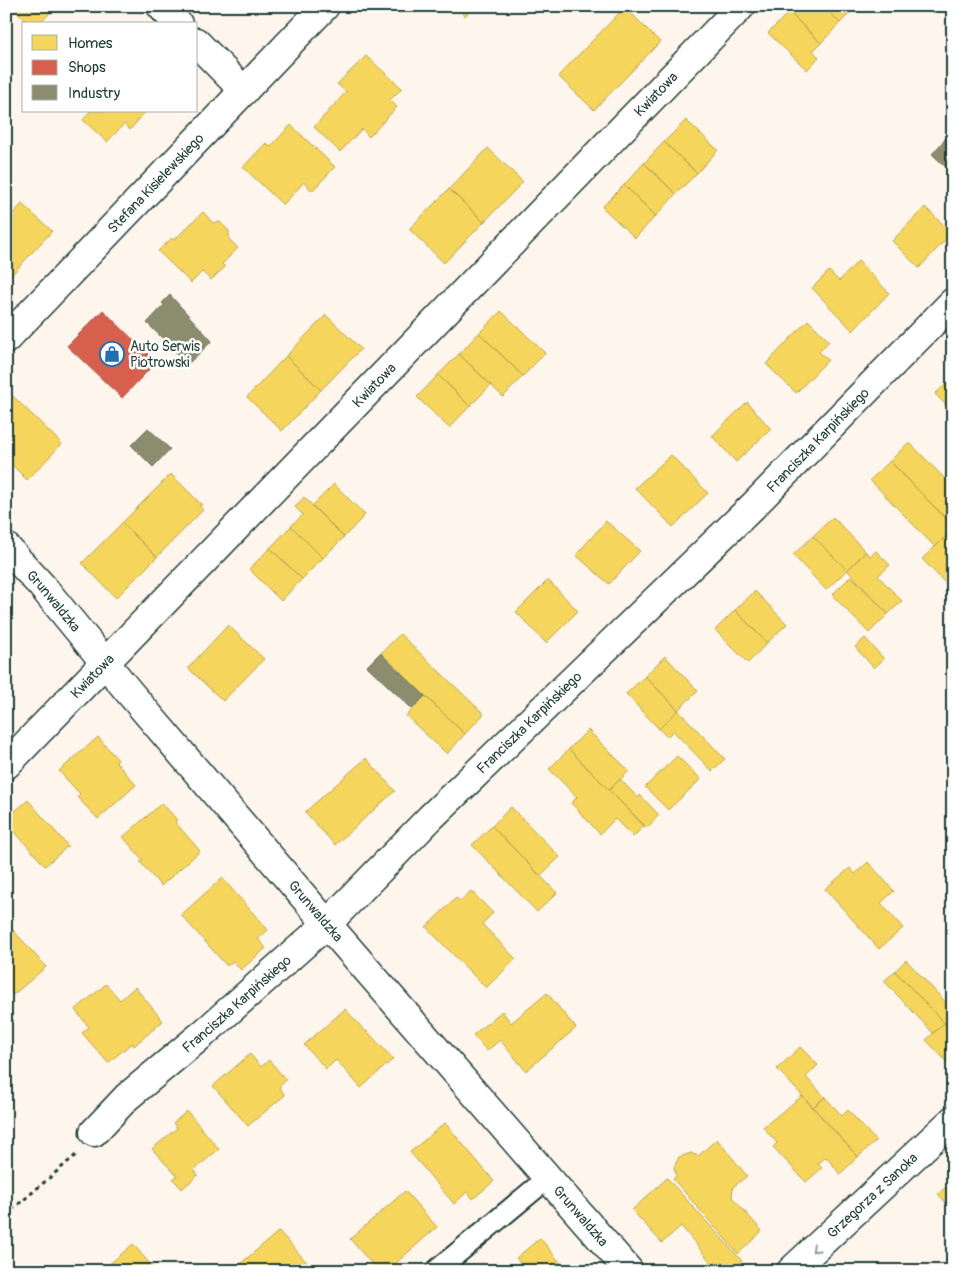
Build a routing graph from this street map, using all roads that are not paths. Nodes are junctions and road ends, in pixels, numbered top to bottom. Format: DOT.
graph roads {
  1 [pos="161,6"];
  2 [pos="325,6"];
  3 [pos="741,6"];
  4 [pos="176,22"];
  5 [pos="198,44"];
  6 [pos="244,91"];
  7 [pos="953,302"];
  8 [pos="6,339"];
  9 [pos="6,547"];
  10 [pos="105,662"];
  11 [pos="6,765"];
  12 [pos="327,924"];
  13 [pos="953,1120"];
  14 [pos="94,1132"];
  15 [pos="549,1177"];
  16 [pos="436,1271"];
  17 [pos="629,1271"];
  18 [pos="791,1271"];
  1 -- 4 [label="street"];
  2 -- 6 [label="street, Stefana Kisielewskiego"];
  3 -- 10 [label="street, Kwiatowa"];
  5 -- 6 [label="street"];
  6 -- 8 [label="street, Stefana Kisielewskiego"];
  7 -- 12 [label="street, Franciszka Karpińskiego"];
  9 -- 10 [label="street, Grunwaldzka"];
  10 -- 11 [label="street, Kwiatowa"];
  10 -- 12 [label="street, Grunwaldzka"];
  12 -- 14 [label="street, Franciszka Karpińskiego"];
  12 -- 15 [label="street, Grunwaldzka"];
  13 -- 18 [label="street, Grzegorza z Sanoka, one-way"];
  15 -- 16 [label="lane"];
  15 -- 17 [label="street, Grunwaldzka"];
}
